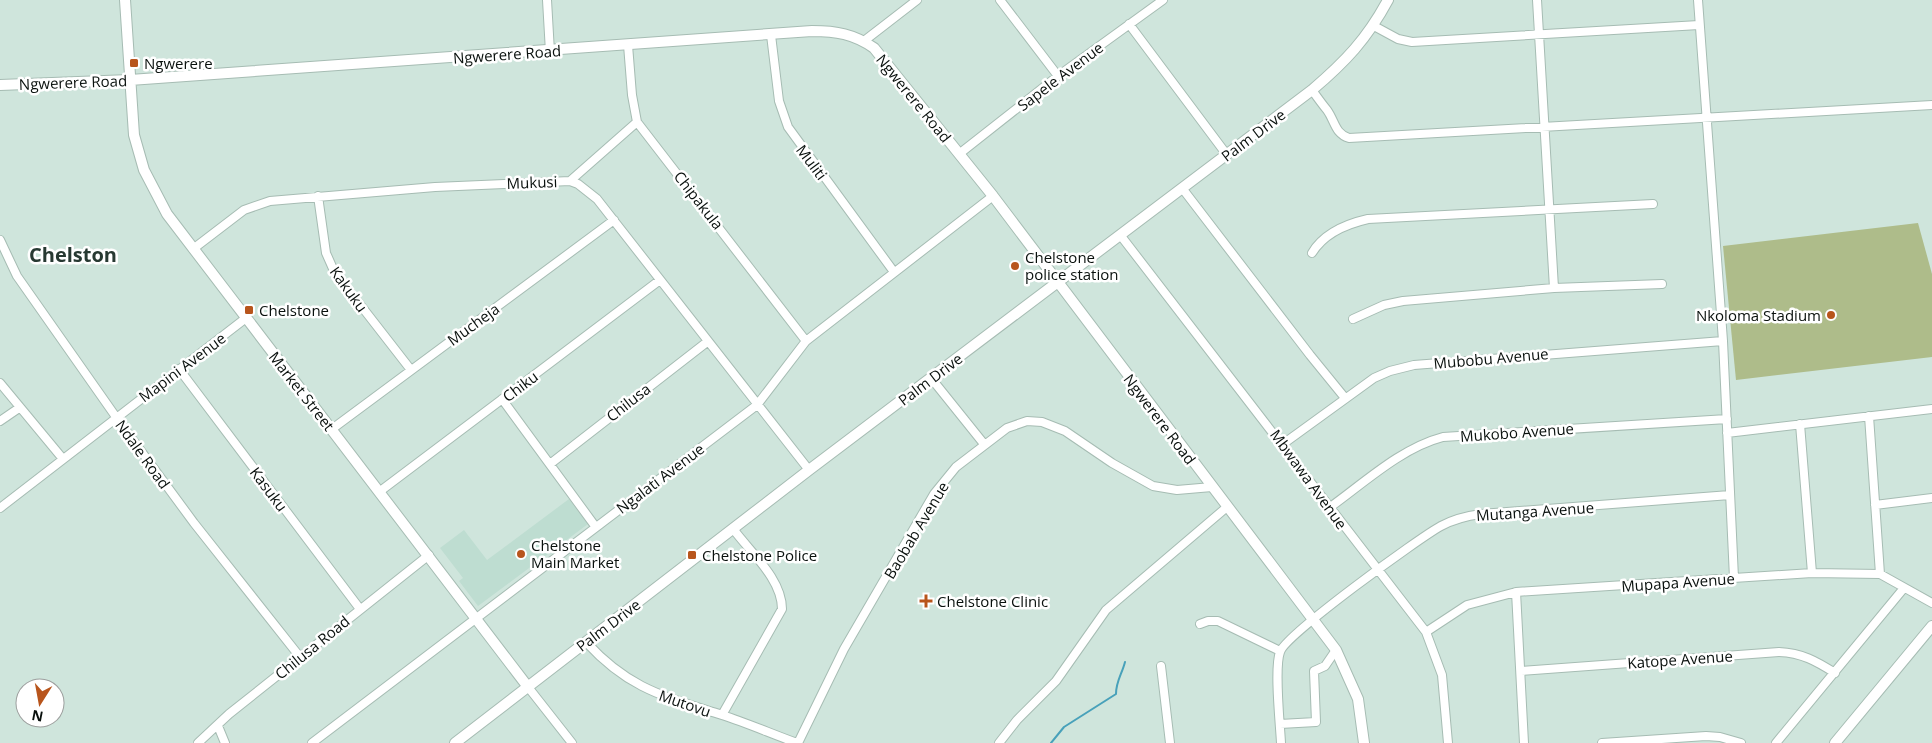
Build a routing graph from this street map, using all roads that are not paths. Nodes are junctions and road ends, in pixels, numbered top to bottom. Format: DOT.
graph roads {
  1 [pos="125,0"];
  2 [pos="547,0"];
  3 [pos="917,0"];
  4 [pos="1000,0"];
  5 [pos="1163,0"];
  6 [pos="1388,0"];
  7 [pos="1537,0"];
  8 [pos="1698,0"];
  9 [pos="1129,24"];
  10 [pos="1699,25"];
  11 [pos="1374,26"];
  12 [pos="1539,33"];
  13 [pos="771,35"];
  14 [pos="864,41"];
  15 [pos="628,46"];
  16 [pos="550,52"];
  17 [pos="1058,76"];
  18 [pos="130,80"];
  19 [pos="0,85"];
  20 [pos="1312,90"];
  21 [pos="1932,105"];
  22 [pos="1704,119"];
  23 [pos="637,122"];
  24 [pos="1545,127"];
  25 [pos="959,154"];
  26 [pos="1227,155"];
  27 [pos="570,181"];
  28 [pos="1182,188"];
  29 [pos="318,196"];
  30 [pos="993,196"];
  31 [pos="1653,204"];
  32 [pos="1549,208"];
  33 [pos="614,220"];
  34 [pos="1121,236"];
  35 [pos="0,240"];
  36 [pos="193,250"];
  37 [pos="1312,253"];
  38 [pos="894,272"];
  39 [pos="660,280"];
  40 [pos="1056,283"];
  41 [pos="1662,284"];
  42 [pos="1554,288"];
  43 [pos="246,318"];
  44 [pos="1353,319"];
  45 [pos="806,341"];
  46 [pos="1722,341"];
  47 [pos="708,342"];
  48 [pos="179,369"];
  49 [pos="411,370"];
  50 [pos="931,378"];
  51 [pos="0,384"];
  52 [pos="1345,398"];
  53 [pos="502,399"];
  54 [pos="757,405"];
  55 [pos="19,408"];
  56 [pos="1932,408"];
  57 [pos="1869,416"];
  58 [pos="116,418"];
  59 [pos="1726,419"];
  60 [pos="0,421"];
  61 [pos="1800,424"];
  62 [pos="332,430"];
  63 [pos="1727,433"];
  64 [pos="984,444"];
  65 [pos="1284,444"];
  66 [pos="63,459"];
  67 [pos="550,464"];
  68 [pos="809,470"];
  69 [pos="1212,487"];
  70 [pos="379,492"];
  71 [pos="1730,495"];
  72 [pos="1932,498"];
  73 [pos="1875,505"];
  74 [pos="1227,507"];
  75 [pos="0,508"];
  76 [pos="1329,508"];
  77 [pos="595,526"];
  78 [pos="734,530"];
  79 [pos="430,555"];
  80 [pos="1377,570"];
  81 [pos="1812,573"];
  82 [pos="1880,574"];
  83 [pos="1734,578"];
  84 [pos="1904,588"];
  85 [pos="1516,592"];
  86 [pos="1932,603"];
  87 [pos="360,609"];
  88 [pos="475,617"];
  89 [pos="1313,620"];
  90 [pos="1200,624"];
  91 [pos="1932,626"];
  92 [pos="1426,632"];
  93 [pos="586,642"];
  94 [pos="1336,650"];
  95 [pos="1280,651"];
  96 [pos="300,657"];
  97 [pos="1161,666"];
  98 [pos="1521,670"];
  99 [pos="1835,673"];
  100 [pos="528,687"];
  101 [pos="722,715"];
  102 [pos="1280,724"];
  103 [pos="218,726"];
  104 [pos="198,743"];
  105 [pos="225,743"];
  106 [pos="312,743"];
  107 [pos="454,743"];
  108 [pos="572,743"];
  109 [pos="798,743"];
  110 [pos="999,743"];
  111 [pos="1170,743"];
  112 [pos="1280,743"];
  113 [pos="1364,743"];
  114 [pos="1448,743"];
  115 [pos="1524,743"];
  116 [pos="1602,743"];
  117 [pos="1741,743"];
  118 [pos="1776,743"];
  119 [pos="1835,743"];
  1 -- 18 [label="street, Market Street"];
  2 -- 16 [label="street"];
  3 -- 14 [label="street"];
  4 -- 17 [label="street"];
  5 -- 9 [label="street, Sapele Avenue"];
  6 -- 11 [label="street, Palm Drive"];
  7 -- 12 [label="street"];
  8 -- 10 [label="street"];
  9 -- 17 [label="street, Sapele Avenue"];
  9 -- 26 [label="street"];
  10 -- 12 [label="street"];
  10 -- 22 [label="street"];
  11 -- 12 [label="street"];
  11 -- 20 [label="street, Palm Drive"];
  12 -- 24 [label="street"];
  13 -- 14 [label="street, Ngwerere Road"];
  13 -- 15 [label="street, Ngwerere Road"];
  13 -- 38 [label="street, Muliti"];
  14 -- 25 [label="street, Ngwerere Road"];
  15 -- 16 [label="street, Ngwerere Road"];
  15 -- 23 [label="street"];
  16 -- 18 [label="street, Ngwerere Road"];
  17 -- 25 [label="street, Sapele Avenue"];
  18 -- 19 [label="street, Ngwerere Road"];
  18 -- 36 [label="street, Market Street"];
  20 -- 24 [label="street"];
  20 -- 26 [label="street, Palm Drive"];
  21 -- 22 [label="street"];
  22 -- 24 [label="street"];
  22 -- 46 [label="street"];
  23 -- 27 [label="street"];
  23 -- 45 [label="street, Chipakula"];
  24 -- 32 [label="street"];
  25 -- 30 [label="street, Ngwerere Road"];
  26 -- 28 [label="street, Palm Drive"];
  27 -- 29 [label="street, Mukusi"];
  27 -- 33 [label="street, Mukusi"];
  28 -- 34 [label="street, Palm Drive"];
  28 -- 52 [label="street"];
  29 -- 36 [label="street, Mukusi"];
  29 -- 49 [label="street, Kakuku"];
  30 -- 38 [label="street, Ngalati Avenue"];
  30 -- 40 [label="street, Ngwerere Road"];
  31 -- 32 [label="street"];
  32 -- 37 [label="street"];
  32 -- 42 [label="street"];
  33 -- 39 [label="street, Mukusi"];
  33 -- 49 [label="street, Mucheja"];
  34 -- 40 [label="street, Palm Drive"];
  34 -- 65 [label="street, Mbwawa Avenue"];
  35 -- 58 [label="street, Ndale Road"];
  36 -- 43 [label="street, Market Street"];
  38 -- 45 [label="street, Ngalati Avenue"];
  39 -- 47 [label="street, Mukusi"];
  39 -- 53 [label="street, Chiku"];
  40 -- 50 [label="street, Palm Drive"];
  40 -- 69 [label="street, Ngwerere Road"];
  41 -- 42 [label="street"];
  42 -- 44 [label="street"];
  43 -- 48 [label="street, Mapini Avenue"];
  43 -- 62 [label="street, Market Street"];
  45 -- 54 [label="street, Ngalati Avenue"];
  46 -- 52 [label="street, Mubobu Avenue"];
  46 -- 59 [label="street"];
  47 -- 54 [label="street, Mukusi"];
  47 -- 67 [label="street, Chilusa"];
  48 -- 58 [label="street, Mapini Avenue"];
  48 -- 87 [label="street, Kasuku"];
  49 -- 62 [label="street, Mucheja"];
  50 -- 64 [label="street"];
  50 -- 68 [label="street, Palm Drive"];
  51 -- 55 [label="street"];
  52 -- 65 [label="street, Mubobu Avenue"];
  53 -- 67 [label="street"];
  53 -- 70 [label="street, Chiku"];
  54 -- 68 [label="street, Mukusi"];
  54 -- 77 [label="street, Ngalati Avenue"];
  55 -- 60 [label="street"];
  55 -- 66 [label="street"];
  56 -- 57 [label="street"];
  57 -- 61 [label="street"];
  57 -- 73 [label="street"];
  58 -- 66 [label="street, Mapini Avenue"];
  58 -- 96 [label="street, Ndale Road"];
  59 -- 63 [label="street"];
  59 -- 76 [label="street, Mukobo Avenue"];
  61 -- 63 [label="street"];
  61 -- 81 [label="street"];
  62 -- 70 [label="street, Market Street"];
  63 -- 71 [label="street"];
  64 -- 69 [label="street, Baobab Avenue"];
  64 -- 109 [label="street, Baobab Avenue"];
  65 -- 76 [label="street, Mbwawa Avenue"];
  66 -- 75 [label="street, Mapini Avenue"];
  67 -- 77 [label="street"];
  68 -- 78 [label="street, Palm Drive"];
  69 -- 74 [label="street, Ngwerere Road"];
  70 -- 79 [label="street, Market Street"];
  71 -- 80 [label="street, Mutanga Avenue"];
  71 -- 83 [label="street"];
  72 -- 73 [label="street"];
  73 -- 82 [label="street"];
  74 -- 89 [label="street, Ngwerere Road"];
  74 -- 110 [label="street"];
  76 -- 80 [label="street, Mbwawa Avenue"];
  77 -- 88 [label="street, Ngalati Avenue"];
  78 -- 93 [label="street, Palm Drive"];
  78 -- 101 [label="street"];
  79 -- 87 [label="street, Chilusa Road"];
  79 -- 88 [label="street, Market Street"];
  80 -- 89 [label="street, Mutanga Avenue"];
  80 -- 92 [label="street, Mbwawa Avenue"];
  81 -- 82 [label="street, Mupapa Avenue"];
  81 -- 83 [label="street, Mupapa Avenue"];
  82 -- 84 [label="street, Mupapa Avenue"];
  83 -- 85 [label="street, Mupapa Avenue"];
  84 -- 86 [label="street, Mupapa Avenue"];
  84 -- 99 [label="street"];
  85 -- 92 [label="street, Mupapa Avenue"];
  85 -- 98 [label="street"];
  87 -- 96 [label="street, Chilusa Road"];
  88 -- 100 [label="street, Market Street"];
  88 -- 106 [label="street, Ngalati Avenue"];
  89 -- 94 [label="street, Ngwerere Road"];
  89 -- 95 [label="street, Mutanga Avenue"];
  90 -- 95 [label="street"];
  91 -- 119 [label="street"];
  92 -- 114 [label="street, Mbwawa Avenue"];
  93 -- 100 [label="street, Palm Drive"];
  93 -- 101 [label="street, Mutovu"];
  94 -- 102 [label="street"];
  94 -- 113 [label="street, Ngwerere Road"];
  95 -- 102 [label="street"];
  96 -- 103 [label="street, Chilusa Road"];
  97 -- 111 [label="street"];
  98 -- 99 [label="street, Katope Avenue"];
  98 -- 115 [label="street"];
  99 -- 118 [label="street"];
  100 -- 107 [label="street, Palm Drive"];
  100 -- 108 [label="street, Market Street"];
  101 -- 109 [label="street, Mutovu"];
  102 -- 112 [label="street"];
  103 -- 104 [label="street, Chilusa Road"];
  103 -- 105 [label="street"];
  116 -- 117 [label="street"];
}
